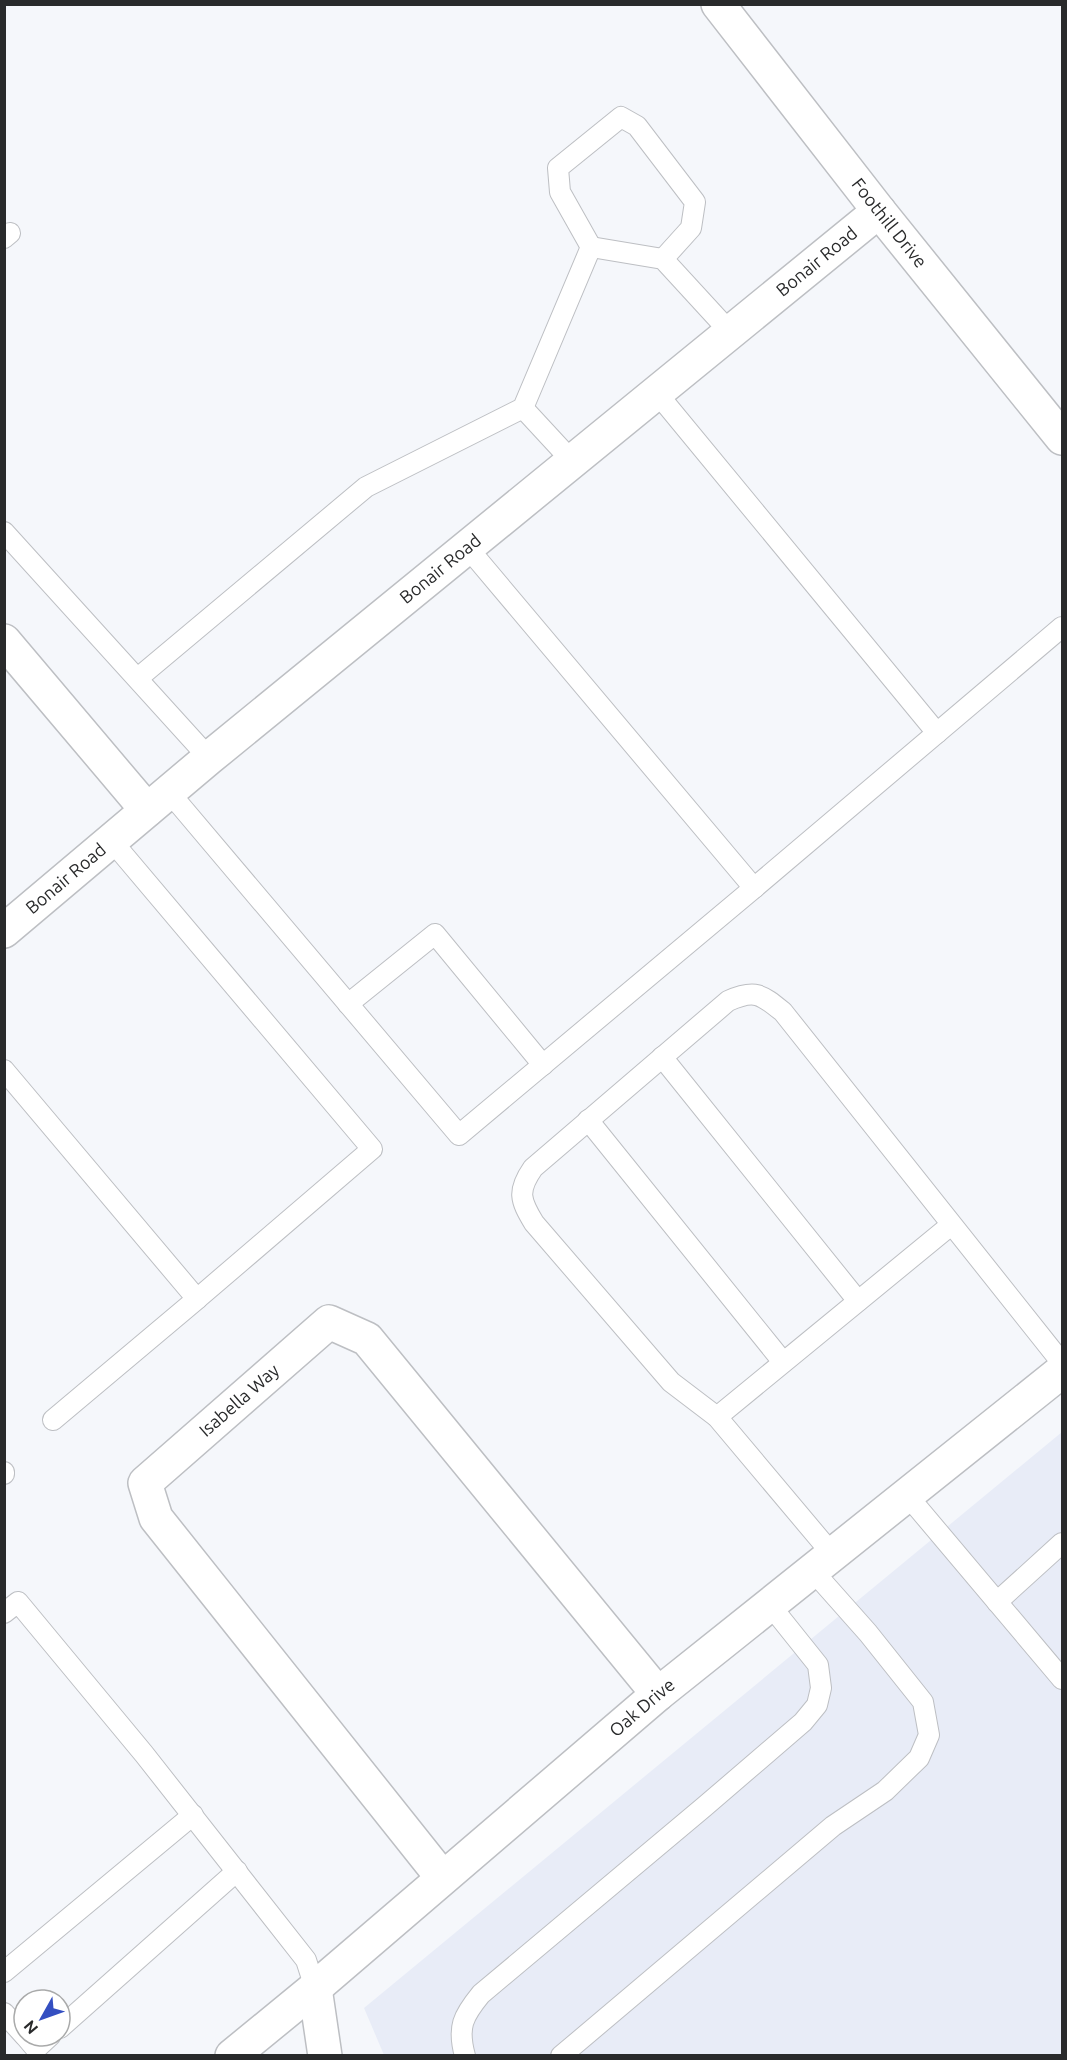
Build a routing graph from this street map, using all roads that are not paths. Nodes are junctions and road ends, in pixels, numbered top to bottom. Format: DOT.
graph roads {
  1 [pos="718,4"];
  2 [pos="879,211"];
  3 [pos="591,247"];
  4 [pos="663,259"];
  5 [pos="730,332"];
  6 [pos="656,392"];
  7 [pos="523,408"];
  8 [pos="1062,438"];
  9 [pos="572,461"];
  10 [pos="4,532"];
  11 [pos="468,547"];
  12 [pos="1062,627"];
  13 [pos="4,641"];
  14 [pos="138,678"];
  15 [pos="937,733"];
  16 [pos="209,758"];
  17 [pos="158,801"];
  18 [pos="111,840"];
  19 [pos="754,888"];
  20 [pos="4,931"];
  21 [pos="348,1004"];
  22 [pos="662,1057"];
  23 [pos="543,1065"];
  24 [pos="4,1070"];
  25 [pos="588,1120"];
  26 [pos="951,1225"];
  27 [pos="197,1299"];
  28 [pos="858,1301"];
  29 [pos="783,1362"];
  30 [pos="1062,1363"];
  31 [pos="1062,1371"];
  32 [pos="717,1417"];
  33 [pos="52,1420"];
  34 [pos="908,1496"];
  35 [pos="1062,1543"];
  36 [pos="823,1563"];
  37 [pos="996,1602"];
  38 [pos="770,1605"];
  39 [pos="4,1613"];
  40 [pos="1059,1669"];
  41 [pos="658,1694"];
  42 [pos="193,1815"];
  43 [pos="237,1871"];
  44 [pos="442,1876"];
  45 [pos="4,1972"];
  46 [pos="315,1988"];
  47 [pos="72,2017"];
  48 [pos="232,2055"];
  49 [pos="325,2055"];
  50 [pos="465,2055"];
  51 [pos="561,2055"];
  1 -- 2 [label="street, Foothill Drive"];
  2 -- 5 [label="street, Bonair Road"];
  2 -- 8 [label="street, Foothill Drive"];
  3 -- 4 [label="lane"];
  3 -- 4 [label="lane"];
  3 -- 7 [label="lane"];
  4 -- 5 [label="lane"];
  5 -- 6 [label="street, Bonair Road"];
  6 -- 9 [label="street, Bonair Road"];
  6 -- 15 [label="lane"];
  7 -- 9 [label="lane"];
  7 -- 14 [label="lane"];
  9 -- 11 [label="street, Bonair Road"];
  10 -- 14 [label="lane"];
  11 -- 16 [label="street, Bonair Road"];
  11 -- 19 [label="lane"];
  12 -- 15 [label="lane"];
  13 -- 17 [label="street"];
  14 -- 16 [label="lane"];
  15 -- 19 [label="lane"];
  16 -- 17 [label="street, Bonair Road"];
  17 -- 18 [label="street, Bonair Road"];
  17 -- 21 [label="lane"];
  18 -- 20 [label="street, Bonair Road"];
  18 -- 27 [label="lane"];
  19 -- 23 [label="lane"];
  21 -- 23 [label="lane"];
  21 -- 23 [label="lane"];
  22 -- 25 [label="lane"];
  22 -- 26 [label="lane"];
  22 -- 28 [label="lane"];
  24 -- 27 [label="lane"];
  25 -- 29 [label="lane"];
  25 -- 32 [label="lane"];
  26 -- 28 [label="lane"];
  26 -- 30 [label="lane"];
  27 -- 33 [label="lane"];
  28 -- 29 [label="lane"];
  29 -- 32 [label="lane"];
  31 -- 34 [label="street, Oak Drive"];
  32 -- 36 [label="lane"];
  34 -- 36 [label="street, Oak Drive"];
  34 -- 37 [label="lane"];
  35 -- 37 [label="lane"];
  36 -- 38 [label="street, Oak Drive"];
  36 -- 51 [label="lane"];
  37 -- 40 [label="lane"];
  38 -- 41 [label="street, Oak Drive"];
  38 -- 50 [label="lane"];
  39 -- 42 [label="lane"];
  41 -- 44 [label="street, Oak Drive"];
  41 -- 44 [label="street, Isabella Way"];
  42 -- 43 [label="lane"];
  42 -- 45 [label="lane"];
  43 -- 46 [label="lane"];
  43 -- 47 [label="lane"];
  44 -- 46 [label="street, Oak Drive"];
  46 -- 48 [label="street, Oak Drive"];
  46 -- 49 [label="street"];
}
